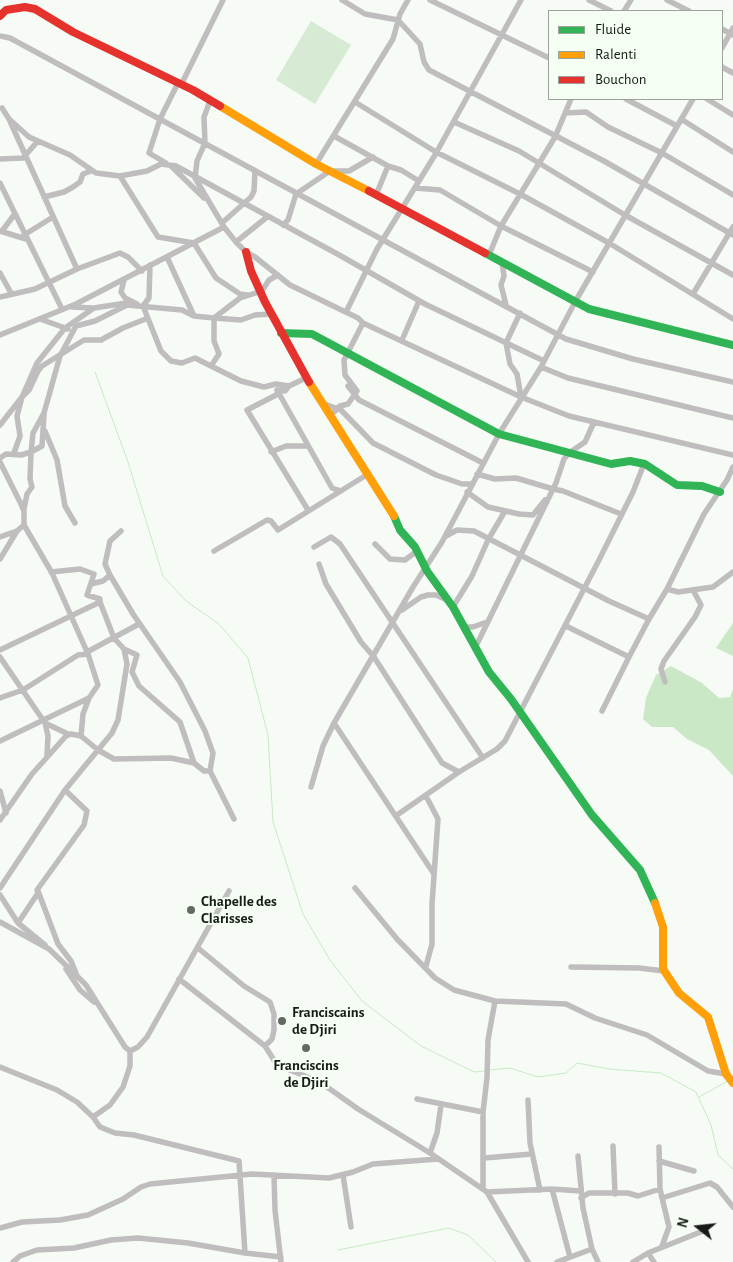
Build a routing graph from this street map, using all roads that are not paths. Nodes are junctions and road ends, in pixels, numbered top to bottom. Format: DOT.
graph roads {
  1 [pos="224,0"];
  2 [pos="342,0"];
  3 [pos="408,0"];
  4 [pos="430,0"];
  5 [pos="589,0"];
  6 [pos="668,0"];
  7 [pos="518,1"];
  8 [pos="609,10"];
  9 [pos="687,10"];
  10 [pos="0,16"];
  11 [pos="398,20"];
  12 [pos="732,32"];
  13 [pos="502,34"];
  14 [pos="0,36"];
  15 [pos="723,46"];
  16 [pos="548,57"];
  17 [pos="180,84"];
  18 [pos="472,90"];
  19 [pos="571,100"];
  20 [pos="628,100"];
  21 [pos="692,100"];
  22 [pos="709,100"];
  23 [pos="210,101"];
  24 [pos="354,102"];
  25 [pos="2,108"];
  26 [pos="565,113"];
  27 [pos="733,115"];
  28 [pos="9,119"];
  29 [pos="160,119"];
  30 [pos="681,119"];
  31 [pos="454,122"];
  32 [pos="676,126"];
  33 [pos="334,136"];
  34 [pos="555,137"];
  35 [pos="38,141"];
  36 [pos="205,143"];
  37 [pos="436,152"];
  38 [pos="733,152"];
  39 [pos="662,153"];
  40 [pos="26,156"];
  41 [pos="372,157"];
  42 [pos="0,159"];
  43 [pos="168,164"];
  44 [pos="316,164"];
  45 [pos="540,164"];
  46 [pos="388,166"];
  47 [pos="92,171"];
  48 [pos="255,171"];
  49 [pos="330,171"];
  50 [pos="120,176"];
  51 [pos="195,178"];
  52 [pos="420,180"];
  53 [pos="0,183"];
  54 [pos="644,184"];
  55 [pos="415,188"];
  56 [pos="296,194"];
  57 [pos="520,194"];
  58 [pos="376,195"];
  59 [pos="733,195"];
  60 [pos="44,197"];
  61 [pos="244,204"];
  62 [pos="210,205"];
  63 [pos="402,208"];
  64 [pos="14,215"];
  65 [pos="625,215"];
  66 [pos="53,217"];
  67 [pos="267,217"];
  68 [pos="223,224"];
  69 [pos="283,225"];
  70 [pos="501,226"];
  71 [pos="733,227"];
  72 [pos="1,231"];
  73 [pos="731,234"];
  74 [pos="25,237"];
  75 [pos="383,240"];
  76 [pos="236,242"];
  77 [pos="194,243"];
  78 [pos="609,243"];
  79 [pos="246,252"];
  80 [pos="488,255"];
  81 [pos="167,257"];
  82 [pos="502,262"];
  83 [pos="712,264"];
  84 [pos="150,265"];
  85 [pos="77,269"];
  86 [pos="366,270"];
  87 [pos="142,271"];
  88 [pos="593,272"];
  89 [pos="0,273"];
  90 [pos="278,275"];
  91 [pos="733,276"];
  92 [pos="124,280"];
  93 [pos="48,283"];
  94 [pos="262,291"];
  95 [pos="10,293"];
  96 [pos="693,294"];
  97 [pos="249,295"];
  98 [pos="0,297"];
  99 [pos="419,301"];
  100 [pos="575,302"];
  101 [pos="506,305"];
  102 [pos="141,306"];
  103 [pos="70,307"];
  104 [pos="94,308"];
  105 [pos="62,309"];
  106 [pos="346,312"];
  107 [pos="520,313"];
  108 [pos="271,314"];
  109 [pos="194,316"];
  110 [pos="148,318"];
  111 [pos="214,318"];
  112 [pos="40,319"];
  113 [pos="733,320"];
  114 [pos="363,323"];
  115 [pos="65,328"];
  116 [pos="72,330"];
  117 [pos="281,333"];
  118 [pos="0,335"];
  119 [pos="558,335"];
  120 [pos="402,340"];
  121 [pos="506,343"];
  122 [pos="733,345"];
  123 [pos="62,352"];
  124 [pos="349,353"];
  125 [pos="543,364"];
  126 [pos="211,366"];
  127 [pos="306,378"];
  128 [pos="733,382"];
  129 [pos="289,386"];
  130 [pos="348,386"];
  131 [pos="277,390"];
  132 [pos="354,395"];
  133 [pos="22,397"];
  134 [pos="521,397"];
  135 [pos="322,403"];
  136 [pos="338,408"];
  137 [pos="44,413"];
  138 [pos="330,416"];
  139 [pos="733,418"];
  140 [pos="594,422"];
  141 [pos="0,425"];
  142 [pos="44,429"];
  143 [pos="499,434"];
  144 [pos="308,446"];
  145 [pos="31,452"];
  146 [pos="271,452"];
  147 [pos="568,453"];
  148 [pos="14,454"];
  149 [pos="733,455"];
  150 [pos="0,458"];
  151 [pos="0,462"];
  152 [pos="483,463"];
  153 [pos="644,464"];
  154 [pos="733,467"];
  155 [pos="368,474"];
  156 [pos="477,474"];
  157 [pos="472,484"];
  158 [pos="553,488"];
  159 [pos="342,490"];
  160 [pos="467,492"];
  161 [pos="720,492"];
  162 [pos="308,510"];
  163 [pos="505,511"];
  164 [pos="24,512"];
  165 [pos="621,514"];
  166 [pos="454,519"];
  167 [pos="75,523"];
  168 [pos="24,525"];
  169 [pos="462,530"];
  170 [pos="17,531"];
  171 [pos="121,531"];
  172 [pos="0,537"];
  173 [pos="444,537"];
  174 [pos="488,540"];
  175 [pos="375,544"];
  176 [pos="314,547"];
  177 [pos="214,551"];
  178 [pos="417,551"];
  179 [pos="521,556"];
  180 [pos="0,560"];
  181 [pos="319,564"];
  182 [pos="426,566"];
  183 [pos="50,572"];
  184 [pos="733,572"];
  185 [pos="110,575"];
  186 [pos="91,584"];
  187 [pos="585,588"];
  188 [pos="667,589"];
  189 [pos="693,590"];
  190 [pos="100,602"];
  191 [pos="451,604"];
  192 [pos="400,611"];
  193 [pos="71,616"];
  194 [pos="650,619"];
  195 [pos="489,621"];
  196 [pos="393,623"];
  197 [pos="139,624"];
  198 [pos="566,626"];
  199 [pos="464,627"];
  200 [pos="114,638"];
  201 [pos="476,646"];
  202 [pos="124,649"];
  203 [pos="0,650"];
  204 [pos="87,653"];
  205 [pos="0,657"];
  206 [pos="374,657"];
  207 [pos="629,657"];
  208 [pos="665,682"];
  209 [pos="23,690"];
  210 [pos="0,698"];
  211 [pos="89,698"];
  212 [pos="519,711"];
  213 [pos="602,711"];
  214 [pos="44,722"];
  215 [pos="334,723"];
  216 [pos="68,734"];
  217 [pos="81,736"];
  218 [pos="0,741"];
  219 [pos="98,750"];
  220 [pos="46,756"];
  221 [pos="483,758"];
  222 [pos="194,763"];
  223 [pos="210,771"];
  224 [pos="459,772"];
  225 [pos="311,787"];
  226 [pos="66,790"];
  227 [pos="0,791"];
  228 [pos="426,796"];
  229 [pos="6,813"];
  230 [pos="396,815"];
  231 [pos="234,819"];
  232 [pos="0,820"];
  233 [pos="434,874"];
  234 [pos="0,888"];
  235 [pos="355,888"];
  236 [pos="37,890"];
  237 [pos="229,891"];
  238 [pos="0,895"];
  239 [pos="0,922"];
  240 [pos="18,923"];
  241 [pos="198,948"];
  242 [pos="49,949"];
  243 [pos="63,963"];
  244 [pos="426,966"];
  245 [pos="571,967"];
  246 [pos="664,971"];
  247 [pos="76,975"];
  248 [pos="179,979"];
  249 [pos="495,1001"];
  250 [pos="97,1005"];
  251 [pos="265,1046"];
  252 [pos="130,1051"];
  253 [pos="0,1067"];
  254 [pos="726,1074"];
  255 [pos="733,1083"];
  256 [pos="417,1099"];
  257 [pos="528,1100"];
  258 [pos="441,1105"];
  259 [pos="483,1112"];
  260 [pos="93,1117"];
  261 [pos="613,1146"];
  262 [pos="659,1147"];
  263 [pos="430,1153"];
  264 [pos="532,1154"];
  265 [pos="578,1156"];
  266 [pos="484,1158"];
  267 [pos="438,1159"];
  268 [pos="660,1161"];
  269 [pos="694,1171"];
  270 [pos="239,1175"];
  271 [pos="274,1175"];
  272 [pos="344,1175"];
  273 [pos="552,1189"];
  274 [pos="660,1189"];
  275 [pos="540,1190"];
  276 [pos="485,1191"];
  277 [pos="581,1194"];
  278 [pos="615,1194"];
  279 [pos="662,1198"];
  280 [pos="733,1207"];
  281 [pos="351,1227"];
  282 [pos="0,1228"];
  283 [pos="703,1231"];
  284 [pos="662,1246"];
  285 [pos="592,1249"];
  286 [pos="244,1253"];
  287 [pos="648,1253"];
  288 [pos="570,1257"];
  289 [pos="281,1260"];
  290 [pos="13,1262"];
  291 [pos="528,1262"];
  292 [pos="557,1262"];
  293 [pos="598,1262"];
  294 [pos="633,1262"];
  295 [pos="654,1262"];
  1 -- 17 [label="street"];
  2 -- 11 [label="street"];
  3 -- 11 [label="street"];
  4 -- 13 [label="street"];
  5 -- 8 [label="street"];
  6 -- 9 [label="street"];
  7 -- 13 [label="street"];
  10 -- 17 [label="street"];
  11 -- 18 [label="street"];
  11 -- 24 [label="street"];
  12 -- 15 [label="street"];
  13 -- 16 [label="street"];
  13 -- 18 [label="street"];
  14 -- 29 [label="street"];
  17 -- 23 [label="street"];
  17 -- 29 [label="street"];
  18 -- 31 [label="street"];
  18 -- 34 [label="street"];
  19 -- 26 [label="street"];
  20 -- 32 [label="street"];
  21 -- 30 [label="street"];
  22 -- 27 [label="street"];
  23 -- 36 [label="street"];
  23 -- 44 [label="street"];
  24 -- 33 [label="street"];
  24 -- 37 [label="street"];
  25 -- 28 [label="street"];
  26 -- 34 [label="street"];
  26 -- 39 [label="street"];
  28 -- 35 [label="street"];
  28 -- 40 [label="street"];
  29 -- 36 [label="street"];
  29 -- 43 [label="street"];
  30 -- 32 [label="street"];
  30 -- 38 [label="street"];
  31 -- 37 [label="street"];
  31 -- 45 [label="street"];
  32 -- 39 [label="street"];
  33 -- 41 [label="street"];
  33 -- 44 [label="street"];
  34 -- 45 [label="street"];
  34 -- 54 [label="street"];
  35 -- 40 [label="street"];
  35 -- 47 [label="street"];
  36 -- 48 [label="street"];
  36 -- 51 [label="street"];
  37 -- 52 [label="street"];
  37 -- 57 [label="street"];
  39 -- 54 [label="street"];
  39 -- 59 [label="street"];
  40 -- 42 [label="street"];
  40 -- 60 [label="street"];
  41 -- 46 [label="street"];
  41 -- 49 [label="street"];
  43 -- 50 [label="street"];
  43 -- 51 [label="street"];
  43 -- 62 [label="street"];
  44 -- 49 [label="street"];
  45 -- 57 [label="street"];
  45 -- 65 [label="street"];
  46 -- 52 [label="street"];
  46 -- 58 [label="street"];
  47 -- 50 [label="street"];
  47 -- 60 [label="street"];
  48 -- 56 [label="street"];
  48 -- 61 [label="street"];
  49 -- 56 [label="street"];
  49 -- 58 [label="street"];
  50 -- 77 [label="street"];
  51 -- 61 [label="street"];
  51 -- 62 [label="street"];
  52 -- 55 [label="street"];
  53 -- 64 [label="street"];
  54 -- 65 [label="street"];
  54 -- 73 [label="street"];
  55 -- 63 [label="street"];
  55 -- 70 [label="street"];
  56 -- 69 [label="street"];
  56 -- 75 [label="street"];
  57 -- 70 [label="street"];
  57 -- 78 [label="street"];
  58 -- 63 [label="street"];
  60 -- 66 [label="street"];
  61 -- 67 [label="street"];
  61 -- 68 [label="street"];
  62 -- 68 [label="street"];
  63 -- 75 [label="street"];
  63 -- 80 [label="street"];
  64 -- 72 [label="street"];
  64 -- 74 [label="street"];
  65 -- 78 [label="street"];
  65 -- 83 [label="street"];
  66 -- 74 [label="street"];
  66 -- 85 [label="street"];
  67 -- 69 [label="street"];
  67 -- 76 [label="street"];
  68 -- 76 [label="street"];
  68 -- 77 [label="street"];
  69 -- 86 [label="street"];
  70 -- 80 [label="street"];
  70 -- 88 [label="street"];
  71 -- 73 [label="street"];
  72 -- 74 [label="street"];
  73 -- 83 [label="street"];
  74 -- 93 [label="street"];
  75 -- 86 [label="street"];
  75 -- 101 [label="street"];
  76 -- 79 [label="street"];
  77 -- 81 [label="street"];
  77 -- 97 [label="street"];
  78 -- 88 [label="street"];
  78 -- 96 [label="street"];
  79 -- 90 [label="street"];
  79 -- 94 [label="street"];
  80 -- 82 [label="street"];
  81 -- 84 [label="street"];
  81 -- 109 [label="street"];
  82 -- 100 [label="street"];
  82 -- 101 [label="street"];
  83 -- 91 [label="street"];
  83 -- 96 [label="street"];
  84 -- 87 [label="street"];
  84 -- 102 [label="street"];
  85 -- 87 [label="street"];
  85 -- 93 [label="street"];
  86 -- 99 [label="street"];
  86 -- 106 [label="street"];
  87 -- 92 [label="street"];
  88 -- 100 [label="street"];
  89 -- 95 [label="street"];
  90 -- 94 [label="street"];
  90 -- 106 [label="street"];
  92 -- 102 [label="street"];
  92 -- 103 [label="street"];
  93 -- 95 [label="street"];
  93 -- 105 [label="street"];
  94 -- 97 [label="street"];
  94 -- 108 [label="street"];
  95 -- 98 [label="street"];
  96 -- 113 [label="street"];
  97 -- 111 [label="street"];
  99 -- 120 [label="street"];
  99 -- 121 [label="street"];
  100 -- 119 [label="street"];
  100 -- 122 [label="street"];
  101 -- 107 [label="street"];
  102 -- 104 [label="street"];
  102 -- 109 [label="street"];
  102 -- 110 [label="street"];
  102 -- 116 [label="street"];
  103 -- 104 [label="street"];
  103 -- 105 [label="street"];
  104 -- 115 [label="street"];
  105 -- 112 [label="street"];
  106 -- 114 [label="street"];
  107 -- 119 [label="street"];
  107 -- 121 [label="street"];
  108 -- 111 [label="street"];
  108 -- 117 [label="street"];
  109 -- 111 [label="street"];
  110 -- 123 [label="street"];
  110 -- 126 [label="street"];
  111 -- 126 [label="street"];
  112 -- 115 [label="street"];
  112 -- 118 [label="street"];
  114 -- 120 [label="street"];
  114 -- 124 [label="street"];
  115 -- 116 [label="street"];
  115 -- 133 [label="street"];
  116 -- 123 [label="street"];
  117 -- 124 [label="street"];
  117 -- 127 [label="street"];
  119 -- 125 [label="street"];
  119 -- 128 [label="street"];
  120 -- 134 [label="street"];
  121 -- 125 [label="street"];
  121 -- 134 [label="street"];
  123 -- 133 [label="street"];
  123 -- 137 [label="street"];
  124 -- 132 [label="street"];
  124 -- 143 [label="street"];
  125 -- 134 [label="street"];
  125 -- 139 [label="street"];
  126 -- 129 [label="street"];
  127 -- 129 [label="street"];
  127 -- 135 [label="street"];
  129 -- 131 [label="street"];
  130 -- 132 [label="street"];
  131 -- 144 [label="street"];
  131 -- 146 [label="street"];
  132 -- 136 [label="street"];
  132 -- 152 [label="street"];
  133 -- 141 [label="street"];
  133 -- 148 [label="street"];
  134 -- 140 [label="street"];
  134 -- 143 [label="street"];
  135 -- 136 [label="street"];
  135 -- 138 [label="street"];
  136 -- 138 [label="street"];
  136 -- 157 [label="street"];
  137 -- 142 [label="street"];
  137 -- 145 [label="street"];
  138 -- 155 [label="street"];
  140 -- 147 [label="street"];
  140 -- 149 [label="street"];
  142 -- 145 [label="street"];
  142 -- 167 [label="street"];
  143 -- 147 [label="street"];
  143 -- 152 [label="street"];
  144 -- 146 [label="street"];
  144 -- 159 [label="street"];
  145 -- 148 [label="street"];
  145 -- 164 [label="street"];
  146 -- 162 [label="street"];
  147 -- 153 [label="street"];
  147 -- 158 [label="street"];
  148 -- 150 [label="street"];
  151 -- 164 [label="street"];
  152 -- 156 [label="street"];
  153 -- 161 [label="street"];
  153 -- 165 [label="street"];
  154 -- 161 [label="street"];
  155 -- 159 [label="street"];
  155 -- 178 [label="street"];
  156 -- 157 [label="street"];
  156 -- 158 [label="street"];
  157 -- 160 [label="street"];
  158 -- 163 [label="street"];
  158 -- 165 [label="street"];
  158 -- 179 [label="street"];
  159 -- 162 [label="street"];
  160 -- 163 [label="street"];
  160 -- 166 [label="street"];
  161 -- 188 [label="street"];
  162 -- 177 [label="street"];
  163 -- 174 [label="street"];
  164 -- 168 [label="street"];
  165 -- 187 [label="street"];
  166 -- 169 [label="street"];
  166 -- 173 [label="street"];
  168 -- 170 [label="street"];
  168 -- 183 [label="street"];
  169 -- 173 [label="street"];
  169 -- 174 [label="street"];
  170 -- 172 [label="street"];
  170 -- 180 [label="street"];
  171 -- 185 [label="street"];
  173 -- 182 [label="street"];
  174 -- 179 [label="street"];
  174 -- 191 [label="street"];
  175 -- 178 [label="street"];
  176 -- 196 [label="street"];
  178 -- 182 [label="street"];
  179 -- 187 [label="street"];
  179 -- 195 [label="street"];
  181 -- 206 [label="street"];
  182 -- 191 [label="street"];
  182 -- 192 [label="street"];
  183 -- 186 [label="street"];
  183 -- 193 [label="street"];
  184 -- 189 [label="street"];
  185 -- 186 [label="street"];
  185 -- 197 [label="street"];
  186 -- 190 [label="street"];
  187 -- 194 [label="street"];
  187 -- 198 [label="street"];
  188 -- 189 [label="street"];
  188 -- 194 [label="street"];
  189 -- 208 [label="street"];
  190 -- 193 [label="street"];
  190 -- 200 [label="street"];
  191 -- 192 [label="street"];
  191 -- 199 [label="street"];
  192 -- 196 [label="street"];
  193 -- 203 [label="street"];
  193 -- 204 [label="street"];
  194 -- 207 [label="street"];
  195 -- 199 [label="street"];
  195 -- 201 [label="street"];
  196 -- 206 [label="street"];
  196 -- 221 [label="street"];
  197 -- 200 [label="street"];
  197 -- 223 [label="street"];
  198 -- 207 [label="street"];
  198 -- 212 [label="street"];
  199 -- 201 [label="street"];
  200 -- 202 [label="street"];
  200 -- 204 [label="street"];
  201 -- 212 [label="street"];
  202 -- 219 [label="street"];
  202 -- 222 [label="street"];
  204 -- 209 [label="street"];
  204 -- 211 [label="street"];
  205 -- 209 [label="street"];
  206 -- 215 [label="street"];
  206 -- 224 [label="street"];
  207 -- 213 [label="street"];
  209 -- 210 [label="street"];
  209 -- 214 [label="street"];
  211 -- 214 [label="street"];
  211 -- 217 [label="street"];
  212 -- 221 [label="street"];
  212 -- 246 [label="street"];
  214 -- 216 [label="street"];
  214 -- 218 [label="street"];
  214 -- 220 [label="street"];
  215 -- 225 [label="street"];
  215 -- 230 [label="street"];
  216 -- 217 [label="street"];
  216 -- 220 [label="street"];
  217 -- 219 [label="street"];
  219 -- 222 [label="street"];
  219 -- 226 [label="street"];
  220 -- 229 [label="street"];
  221 -- 224 [label="street"];
  222 -- 223 [label="street"];
  223 -- 231 [label="street"];
  224 -- 228 [label="street"];
  226 -- 234 [label="street"];
  226 -- 236 [label="street"];
  227 -- 229 [label="street"];
  228 -- 230 [label="street"];
  228 -- 233 [label="street"];
  229 -- 232 [label="street"];
  230 -- 233 [label="street"];
  233 -- 244 [label="street"];
  235 -- 244 [label="street"];
  236 -- 240 [label="street"];
  236 -- 247 [label="street"];
  237 -- 241 [label="street"];
  238 -- 240 [label="street"];
  239 -- 242 [label="street"];
  240 -- 242 [label="street"];
  241 -- 248 [label="street"];
  241 -- 251 [label="street"];
  242 -- 243 [label="street"];
  243 -- 247 [label="street"];
  243 -- 250 [label="street"];
  244 -- 249 [label="street"];
  245 -- 246 [label="street"];
  246 -- 254 [label="street"];
  247 -- 250 [label="street"];
  248 -- 251 [label="street"];
  248 -- 252 [label="street"];
  249 -- 254 [label="street"];
  249 -- 259 [label="street"];
  250 -- 252 [label="street"];
  251 -- 263 [label="street"];
  252 -- 260 [label="street"];
  253 -- 260 [label="street"];
  254 -- 255 [label="street"];
  256 -- 258 [label="street"];
  257 -- 264 [label="street"];
  258 -- 259 [label="street"];
  258 -- 263 [label="street"];
  259 -- 266 [label="street"];
  260 -- 270 [label="street"];
  261 -- 278 [label="street"];
  262 -- 268 [label="street"];
  263 -- 267 [label="street"];
  264 -- 266 [label="street"];
  264 -- 275 [label="street"];
  265 -- 277 [label="street"];
  266 -- 276 [label="street"];
  267 -- 272 [label="street"];
  267 -- 276 [label="street"];
  268 -- 269 [label="street"];
  268 -- 274 [label="street"];
  270 -- 271 [label="street"];
  270 -- 282 [label="street"];
  270 -- 286 [label="street"];
  271 -- 272 [label="street"];
  271 -- 289 [label="street"];
  272 -- 281 [label="street"];
  273 -- 275 [label="street"];
  273 -- 277 [label="street"];
  273 -- 288 [label="street"];
  274 -- 278 [label="street"];
  274 -- 279 [label="street"];
  275 -- 276 [label="street"];
  276 -- 291 [label="street"];
  277 -- 278 [label="street"];
  277 -- 285 [label="street"];
  279 -- 280 [label="street"];
  279 -- 284 [label="street"];
  283 -- 284 [label="street"];
  284 -- 287 [label="street"];
  285 -- 288 [label="street"];
  285 -- 293 [label="street"];
  286 -- 289 [label="street"];
  286 -- 290 [label="street"];
  287 -- 294 [label="street"];
  287 -- 295 [label="street"];
  288 -- 292 [label="street"];
}
